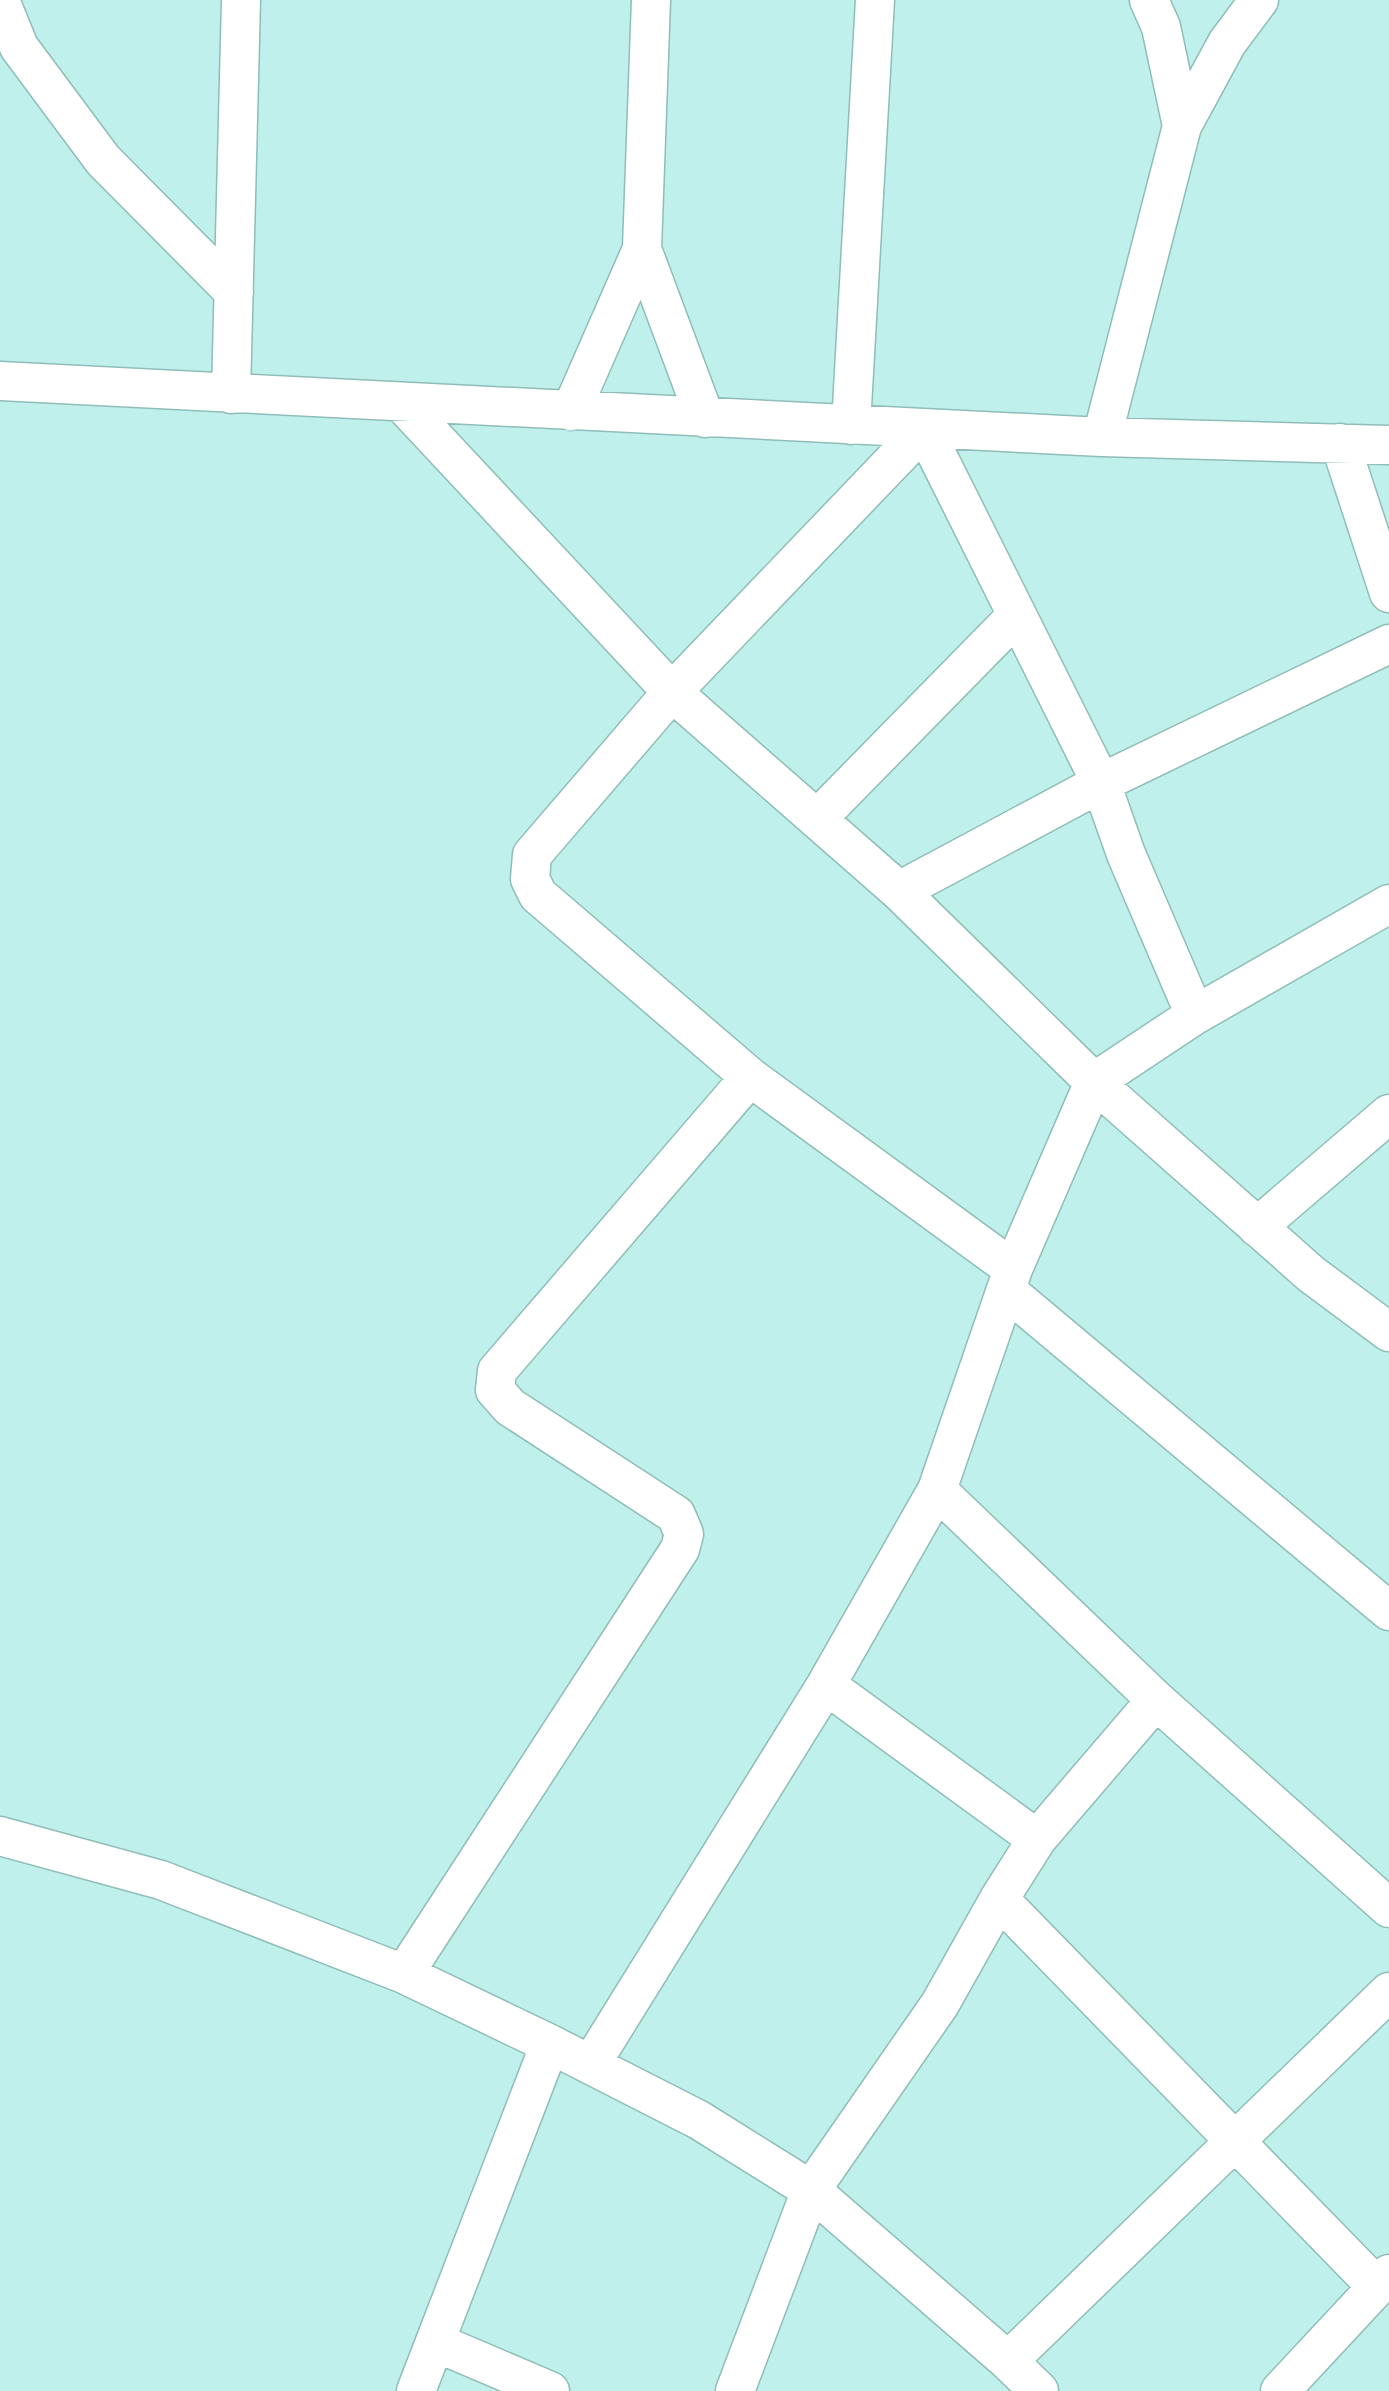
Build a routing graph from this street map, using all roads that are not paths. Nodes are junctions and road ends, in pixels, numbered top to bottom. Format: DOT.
graph roads {
  1 [pos="0,0"];
  2 [pos="241,0"];
  3 [pos="651,0"];
  4 [pos="875,0"];
  5 [pos="1149,0"];
  6 [pos="1259,0"];
  7 [pos="1182,126"];
  8 [pos="642,249"];
  9 [pos="234,292"];
  10 [pos="0,381"];
  11 [pos="231,394"];
  12 [pos="402,402"];
  13 [pos="571,411"];
  14 [pos="705,418"];
  15 [pos="851,425"];
  16 [pos="924,429"];
  17 [pos="1102,437"];
  18 [pos="1340,443"];
  19 [pos="1389,445"];
  20 [pos="1389,593"];
  21 [pos="1017,615"];
  22 [pos="1389,644"];
  23 [pos="671,692"];
  24 [pos="1101,783"];
  25 [pos="817,819"];
  26 [pos="899,891"];
  27 [pos="1389,904"];
  28 [pos="1195,1015"];
  29 [pos="750,1077"];
  30 [pos="1094,1082"];
  31 [pos="1389,1114"];
  32 [pos="1257,1227"];
  33 [pos="1010,1280"];
  34 [pos="1389,1332"];
  35 [pos="937,1490"];
  36 [pos="1389,1611"];
  37 [pos="826,1685"];
  38 [pos="1156,1700"];
  39 [pos="0,1836"];
  40 [pos="1037,1839"];
  41 [pos="999,1899"];
  42 [pos="1389,1908"];
  43 [pos="404,1974"];
  44 [pos="1389,1992"];
  45 [pos="551,2044"];
  46 [pos="591,2064"];
  47 [pos="1236,2141"];
  48 [pos="811,2190"];
  49 [pos="1383,2280"];
  50 [pos="435,2343"];
  51 [pos="1008,2361"];
  52 [pos="416,2391"];
  53 [pos="550,2391"];
  54 [pos="735,2391"];
  55 [pos="1039,2391"];
  56 [pos="1280,2391"];
  1 -- 9 [label="street"];
  2 -- 9 [label="street"];
  3 -- 8 [label="street"];
  4 -- 15 [label="street"];
  5 -- 7 [label="street"];
  6 -- 7 [label="street"];
  7 -- 17 [label="street"];
  8 -- 13 [label="street"];
  8 -- 14 [label="street"];
  9 -- 11 [label="street"];
  10 -- 11 [label="street"];
  11 -- 12 [label="street"];
  12 -- 13 [label="street"];
  12 -- 23 [label="street"];
  13 -- 14 [label="street"];
  14 -- 15 [label="street"];
  15 -- 16 [label="street"];
  16 -- 17 [label="street"];
  16 -- 21 [label="street"];
  16 -- 23 [label="street"];
  17 -- 18 [label="street"];
  18 -- 19 [label="street"];
  18 -- 20 [label="street"];
  21 -- 24 [label="street"];
  21 -- 25 [label="street"];
  22 -- 24 [label="street"];
  23 -- 25 [label="street"];
  23 -- 29 [label="street"];
  24 -- 26 [label="street"];
  24 -- 28 [label="street"];
  25 -- 26 [label="street"];
  26 -- 30 [label="street"];
  27 -- 28 [label="street"];
  28 -- 30 [label="street"];
  29 -- 33 [label="street"];
  29 -- 43 [label="street"];
  30 -- 32 [label="street"];
  30 -- 33 [label="street"];
  31 -- 32 [label="street"];
  32 -- 34 [label="street"];
  33 -- 35 [label="street"];
  33 -- 36 [label="street"];
  35 -- 37 [label="street"];
  35 -- 38 [label="street"];
  37 -- 40 [label="street"];
  37 -- 46 [label="street"];
  38 -- 40 [label="street"];
  38 -- 42 [label="street"];
  39 -- 43 [label="street"];
  40 -- 41 [label="street"];
  41 -- 47 [label="street"];
  41 -- 48 [label="street"];
  43 -- 45 [label="street"];
  44 -- 47 [label="street"];
  45 -- 46 [label="street"];
  45 -- 50 [label="street"];
  46 -- 48 [label="street"];
  47 -- 49 [label="street"];
  47 -- 51 [label="street"];
  48 -- 51 [label="street"];
  48 -- 54 [label="street"];
  49 -- 56 [label="street"];
  50 -- 52 [label="street"];
  50 -- 53 [label="street"];
  51 -- 55 [label="street"];
}
